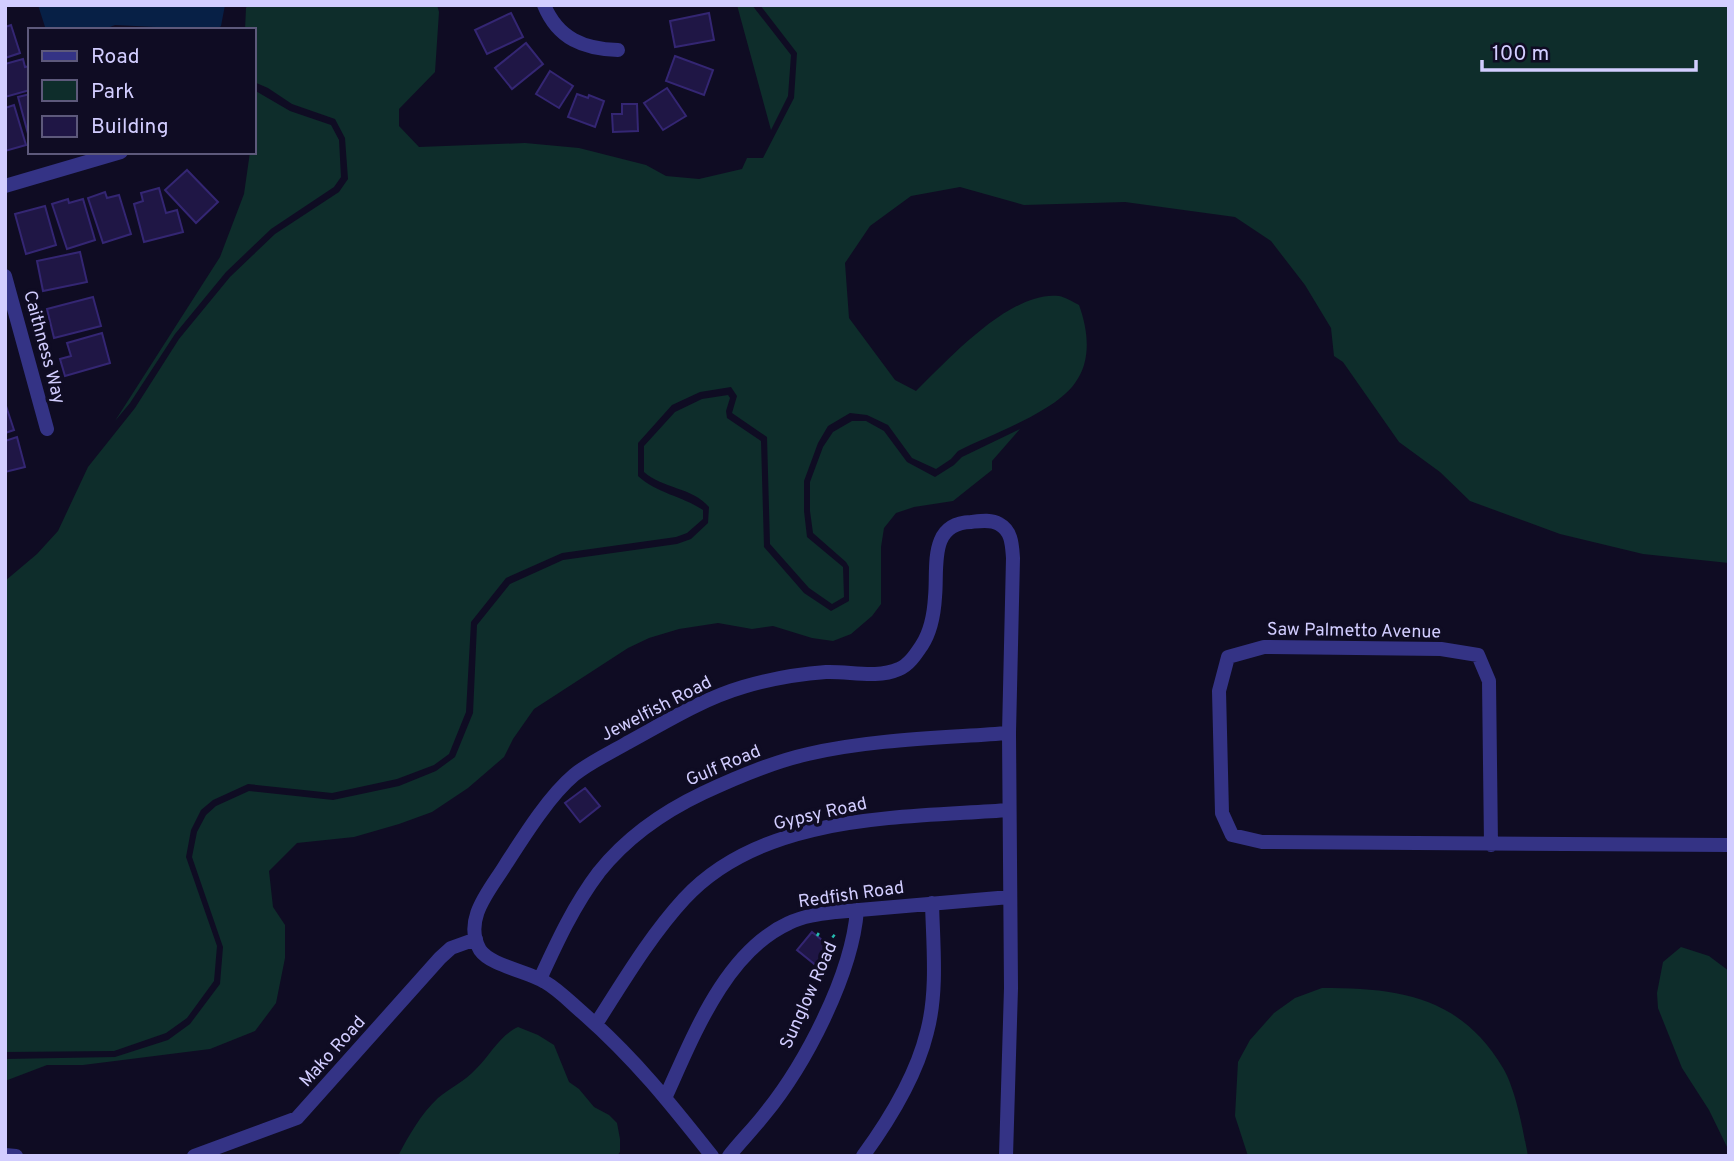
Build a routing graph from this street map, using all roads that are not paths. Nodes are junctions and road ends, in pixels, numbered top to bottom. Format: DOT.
graph roads {
  1 [pos="544,5"];
  2 [pos="618,50"];
  3 [pos="114,154"];
  4 [pos="5,186"];
  5 [pos="5,276"];
  6 [pos="47,429"];
  7 [pos="1009,733"];
  8 [pos="1009,810"];
  9 [pos="1491,845"];
  10 [pos="1729,845"];
  11 [pos="1010,897"];
  12 [pos="932,903"];
  13 [pos="857,910"];
  14 [pos="476,939"];
  15 [pos="540,979"];
  16 [pos="596,1024"];
  17 [pos="666,1096"];
  18 [pos="5,1154"];
  19 [pos="16,1156"];
  20 [pos="194,1156"];
  21 [pos="712,1156"];
  22 [pos="729,1156"];
  23 [pos="863,1156"];
  24 [pos="1006,1156"];
  1 -- 2 [label="street"];
  3 -- 4 [label="street"];
  5 -- 6 [label="street, Caithness Way"];
  7 -- 8 [label="street, Jewelfish Road"];
  7 -- 14 [label="street, Jewelfish Road"];
  7 -- 15 [label="street, Gulf Road"];
  8 -- 11 [label="street, Jewelfish Road"];
  8 -- 16 [label="street, Gypsy Road"];
  9 -- 9 [label="street, Saw Palmetto Avenue"];
  9 -- 10 [label="street, Saw Palmetto Avenue"];
  11 -- 12 [label="street, Redfish Road"];
  11 -- 24 [label="street, Jewelfish Road"];
  12 -- 13 [label="street, Redfish Road"];
  12 -- 23 [label="street"];
  13 -- 17 [label="street, Redfish Road"];
  13 -- 22 [label="street, Sunglow Road"];
  14 -- 15 [label="street"];
  14 -- 20 [label="street, Mako Road"];
  15 -- 16 [label="street"];
  16 -- 17 [label="street"];
  17 -- 21 [label="street"];
  18 -- 19 [label="street"];
}
